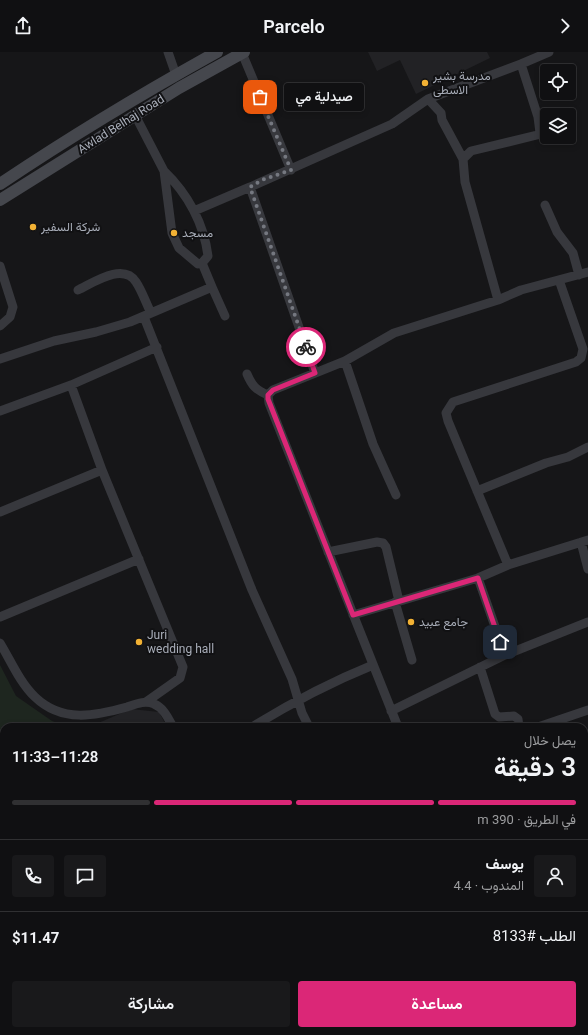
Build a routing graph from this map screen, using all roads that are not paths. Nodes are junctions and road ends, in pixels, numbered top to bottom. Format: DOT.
graph roads {
  1 [pos="168,52"];
  2 [pos="217,52"];
  3 [pos="549,52"];
  4 [pos="243,53"];
  5 [pos="521,64"];
  6 [pos="176,75"];
  7 [pos="428,99"];
  8 [pos="135,115"];
  9 [pos="463,159"];
  10 [pos="291,170"];
  11 [pos="164,171"];
  12 [pos="0,184"];
  13 [pos="250,187"];
  14 [pos="0,200"];
  15 [pos="545,205"];
  16 [pos="194,211"];
  17 [pos="202,263"];
  18 [pos="0,266"];
  19 [pos="584,273"];
  20 [pos="558,280"];
  21 [pos="212,286"];
  22 [pos="78,290"];
  23 [pos="498,300"];
  24 [pos="147,315"];
  25 [pos="225,316"];
  26 [pos="0,326"];
  27 [pos="157,347"];
  28 [pos="0,359"];
  29 [pos="345,361"];
  30 [pos="315,373"];
  31 [pos="247,374"];
  32 [pos="71,385"];
  33 [pos="268,395"];
  34 [pos="0,411"];
  35 [pos="588,447"];
  36 [pos="102,470"];
  37 [pos="477,490"];
  38 [pos="396,495"];
  39 [pos="0,512"];
  40 [pos="585,541"];
  41 [pos="328,552"];
  42 [pos="139,559"];
  43 [pos="508,565"];
  44 [pos="588,569"];
  45 [pos="478,578"];
  46 [pos="397,602"];
  47 [pos="353,615"];
  48 [pos="0,617"];
  49 [pos="588,622"];
  50 [pos="0,643"];
  51 [pos="505,655"];
  52 [pos="412,660"];
  53 [pos="373,664"];
  54 [pos="480,667"];
  55 [pos="298,699"];
  56 [pos="146,702"];
  57 [pos="391,711"];
  58 [pos="587,713"];
  59 [pos="171,723"];
  60 [pos="259,723"];
  61 [pos="307,723"];
  62 [pos="396,723"];
  63 [pos="518,723"];
  64 [pos="558,723"];
  1 -- 6 [label="street"];
  2 -- 6 [label="main road, Awlad Belhaj Road"];
  3 -- 5 [label="street"];
  4 -- 8 [label="main road, Awlad Belhaj Road"];
  4 -- 10 [label="street"];
  5 -- 7 [label="street"];
  5 -- 9 [label="street"];
  6 -- 12 [label="main road, Awlad Belhaj Road"];
  7 -- 9 [label="street"];
  7 -- 10 [label="street"];
  8 -- 11 [label="street"];
  8 -- 14 [label="main road, Awlad Belhaj Road"];
  9 -- 23 [label="street"];
  10 -- 13 [label="street"];
  11 -- 16 [label="street"];
  11 -- 17 [label="street"];
  13 -- 16 [label="street"];
  13 -- 30 [label="street"];
  15 -- 19 [label="street"];
  16 -- 17 [label="street"];
  17 -- 21 [label="street"];
  18 -- 26 [label="street"];
  19 -- 20 [label="street"];
  20 -- 23 [label="street"];
  20 -- 37 [label="street"];
  21 -- 24 [label="street"];
  21 -- 25 [label="street"];
  22 -- 24 [label="street"];
  23 -- 29 [label="street"];
  24 -- 27 [label="street"];
  24 -- 28 [label="street"];
  27 -- 32 [label="street"];
  27 -- 55 [label="street"];
  29 -- 30 [label="street"];
  29 -- 38 [label="street"];
  30 -- 33 [label="street"];
  31 -- 33 [label="street"];
  32 -- 34 [label="street"];
  32 -- 36 [label="street"];
  33 -- 41 [label="street"];
  35 -- 37 [label="street"];
  36 -- 39 [label="street"];
  36 -- 42 [label="street"];
  37 -- 43 [label="street"];
  40 -- 43 [label="street"];
  40 -- 44 [label="street"];
  41 -- 46 [label="street"];
  41 -- 47 [label="street"];
  42 -- 48 [label="street"];
  42 -- 56 [label="street"];
  43 -- 45 [label="street"];
  45 -- 46 [label="street"];
  45 -- 51 [label="street"];
  46 -- 47 [label="street"];
  46 -- 52 [label="street"];
  47 -- 53 [label="street"];
  49 -- 51 [label="street"];
  50 -- 56 [label="street"];
  51 -- 54 [label="street"];
  53 -- 55 [label="street"];
  53 -- 57 [label="street"];
  54 -- 57 [label="street"];
  54 -- 63 [label="street"];
  55 -- 60 [label="street"];
  55 -- 61 [label="street"];
  56 -- 59 [label="street"];
  57 -- 62 [label="street"];
  58 -- 64 [label="street"];
}
